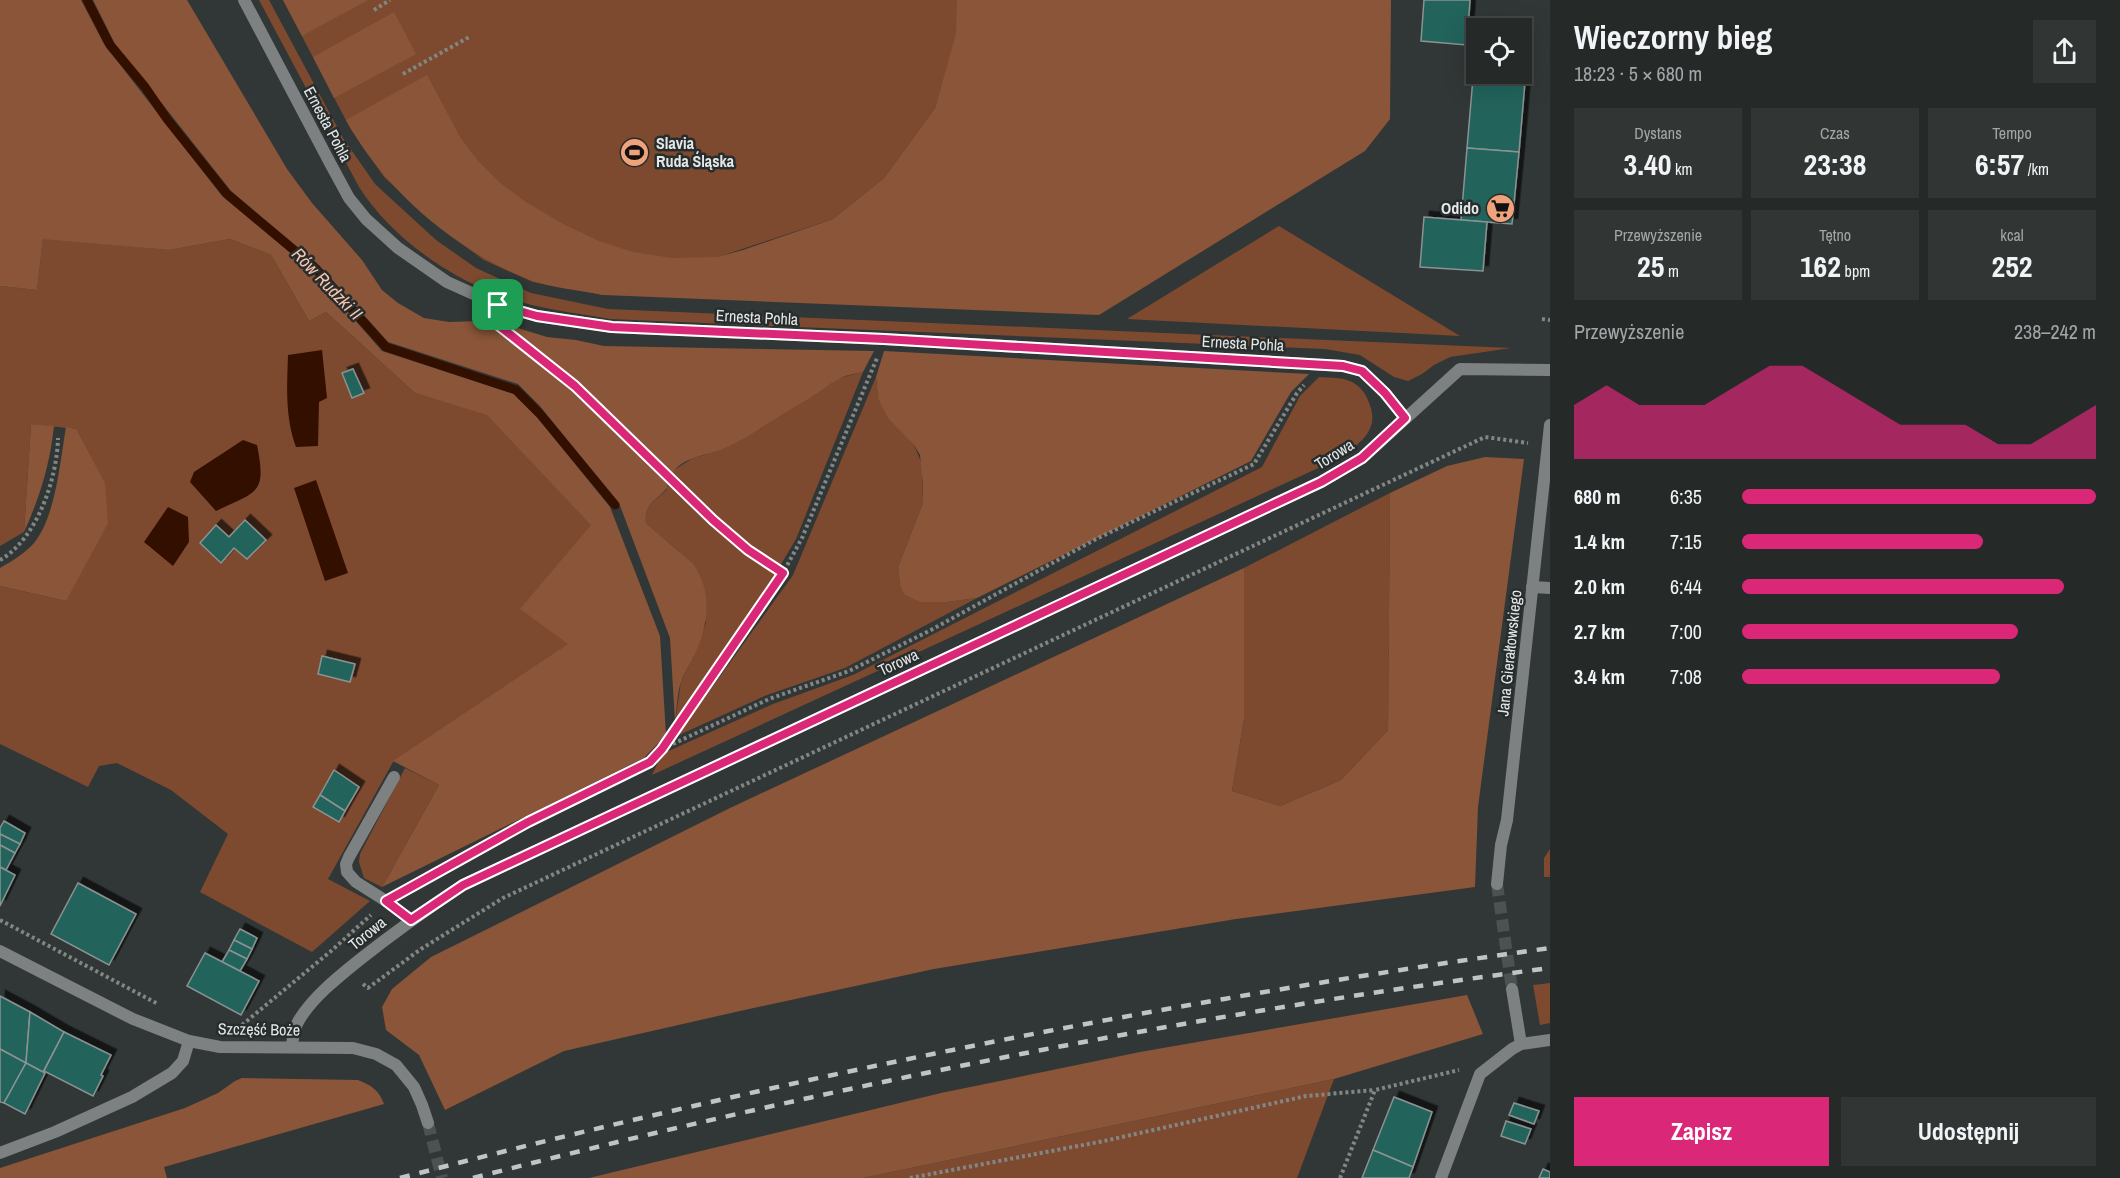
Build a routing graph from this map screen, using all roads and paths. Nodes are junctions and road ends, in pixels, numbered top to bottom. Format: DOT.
graph roads {
  1 [pos="244,0"];
  2 [pos="390,0"];
  3 [pos="374,10"];
  4 [pos="471,36"];
  5 [pos="403,74"];
  6 [pos="498,305"];
  7 [pos="1542,319"];
  8 [pos="1550,320"];
  9 [pos="884,339"];
  10 [pos="1323,363"];
  11 [pos="1550,370"];
  12 [pos="1405,418"];
  13 [pos="1550,425"];
  14 [pos="58,438"];
  15 [pos="1531,443"];
  16 [pos="0,560"];
  17 [pos="783,573"];
  18 [pos="1532,587"];
  19 [pos="1550,588"];
  20 [pos="662,749"];
  21 [pos="394,777"];
  22 [pos="1497,884"];
  23 [pos="386,901"];
  24 [pos="0,920"];
  25 [pos="411,920"];
  26 [pos="0,951"];
  27 [pos="361,982"];
  28 [pos="1512,989"];
  29 [pos="166,1007"];
  30 [pos="239,1026"];
  31 [pos="1550,1040"];
  32 [pos="189,1041"];
  33 [pos="1521,1044"];
  34 [pos="292,1046"];
  35 [pos="1480,1074"];
  36 [pos="1375,1090"];
  37 [pos="428,1124"];
  38 [pos="0,1153"];
  39 [pos="910,1178"];
  40 [pos="1340,1178"];
  41 [pos="1441,1178"];
  1 -- 6 [label="street, Ernesta Pohla"];
  2 -- 3 [label="path"];
  4 -- 5 [label="path"];
  6 -- 9 [label="street, Ernesta Pohla"];
  6 -- 17 [label="path"];
  7 -- 8 [label="path"];
  9 -- 10 [label="street, Ernesta Pohla"];
  9 -- 17 [label="path"];
  10 -- 12 [label="street, Ernesta Pohla"];
  10 -- 20 [label="path"];
  11 -- 12 [label="street, Torowa"];
  12 -- 25 [label="street, Torowa"];
  13 -- 18 [label="street, Jana Gierałtowskiego"];
  14 -- 16 [label="path"];
  15 -- 27 [label="path"];
  17 -- 20 [label="path"];
  18 -- 19 [label="street"];
  18 -- 22 [label="street, Jana Gierałtowskiego"];
  20 -- 23 [label="path"];
  21 -- 23 [label="street"];
  23 -- 25 [label="street"];
  23 -- 30 [label="path"];
  24 -- 29 [label="path"];
  25 -- 34 [label="street, Torowa"];
  26 -- 32 [label="street, Szczęść Boże"];
  28 -- 33 [label="street"];
  31 -- 33 [label="street"];
  32 -- 34 [label="street, Szczęść Boże"];
  32 -- 38 [label="street"];
  33 -- 35 [label="street"];
  34 -- 37 [label="street, Szczęść Boże"];
  35 -- 36 [label="path"];
  35 -- 41 [label="street"];
  36 -- 39 [label="path"];
  36 -- 40 [label="path"];
}
